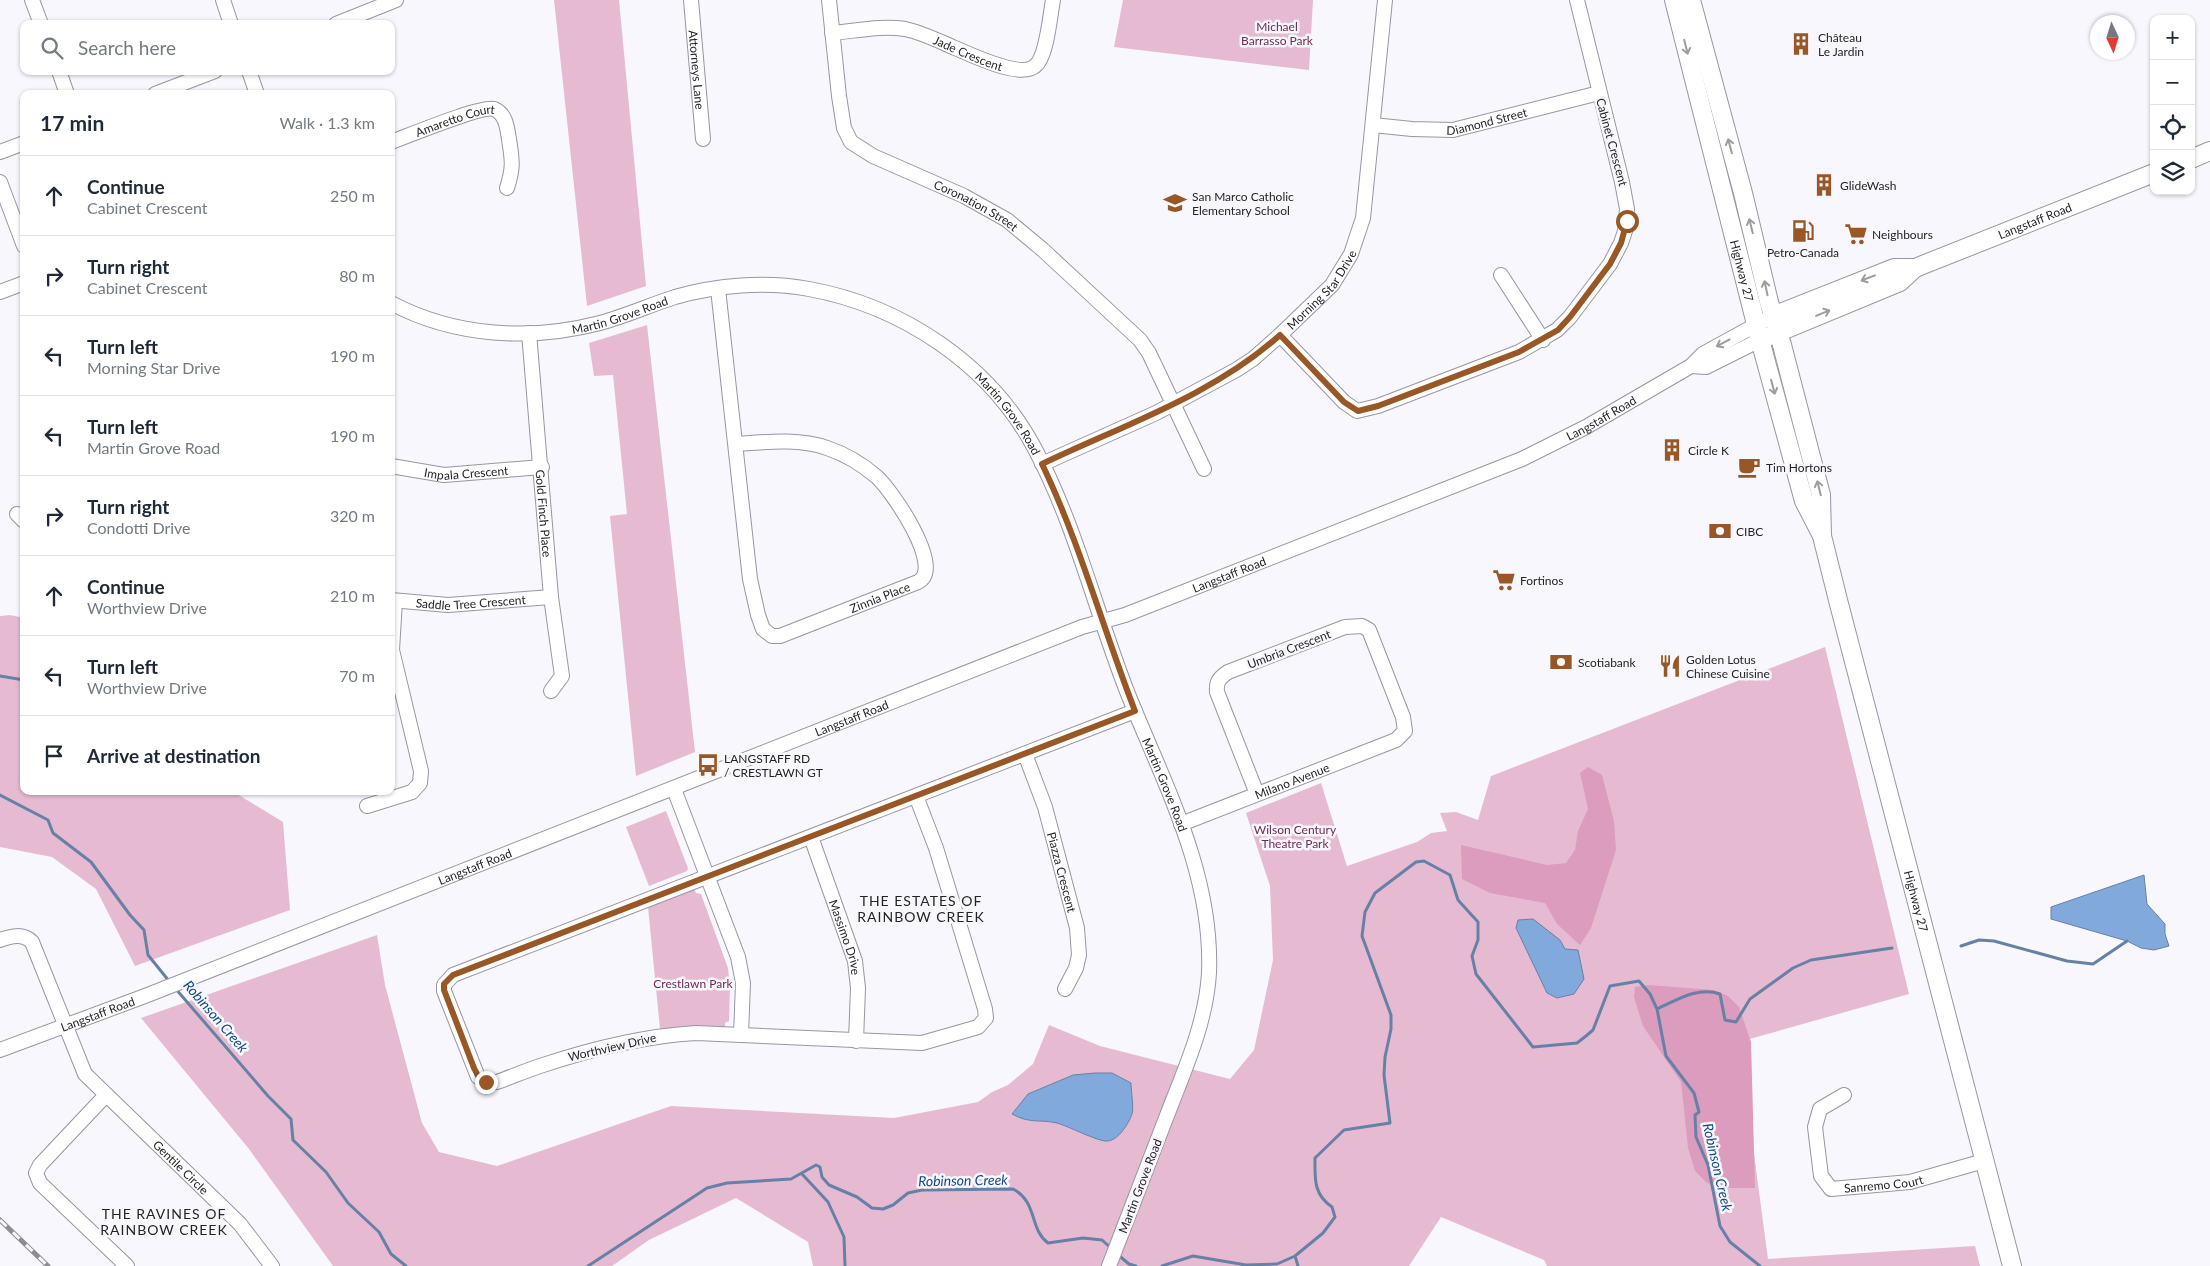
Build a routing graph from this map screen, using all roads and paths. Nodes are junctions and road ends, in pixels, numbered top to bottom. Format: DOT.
graph roads {
  1 [pos="32,0"];
  2 [pos="223,0"];
  3 [pos="396,0"];
  4 [pos="691,0"];
  5 [pos="829,0"];
  6 [pos="1053,0"];
  7 [pos="1385,0"];
  8 [pos="1577,0"];
  9 [pos="1674,0"];
  10 [pos="1691,0"];
  11 [pos="40,20"];
  12 [pos="230,20"];
  13 [pos="346,20"];
  14 [pos="832,33"];
  15 [pos="60,75"];
  16 [pos="205,75"];
  17 [pos="250,75"];
  18 [pos="66,90"];
  19 [pos="165,90"];
  20 [pos="256,90"];
  21 [pos="1599,93"];
  22 [pos="1373,125"];
  23 [pos="703,139"];
  24 [pos="395,141"];
  25 [pos="20,144"];
  26 [pos="2210,151"];
  27 [pos="0,152"];
  28 [pos="2195,157"];
  29 [pos="2150,176"];
  30 [pos="0,182"];
  31 [pos="507,188"];
  32 [pos="20,235"];
  33 [pos="1501,275"];
  34 [pos="20,284"];
  35 [pos="718,289"];
  36 [pos="0,292"];
  37 [pos="395,305"];
  38 [pos="1776,324"];
  39 [pos="1758,332"];
  40 [pos="529,333"];
  41 [pos="1280,335"];
  42 [pos="1542,340"];
  43 [pos="1173,404"];
  44 [pos="736,444"];
  45 [pos="1042,464"];
  46 [pos="395,467"];
  47 [pos="542,467"];
  48 [pos="1204,469"];
  49 [pos="1822,536"];
  50 [pos="551,597"];
  51 [pos="395,600"];
  52 [pos="1103,621"];
  53 [pos="550,691"];
  54 [pos="396,693"];
  55 [pos="1135,711"];
  56 [pos="1402,736"];
  57 [pos="1026,754"];
  58 [pos="674,788"];
  59 [pos="1257,794"];
  60 [pos="916,796"];
  61 [pos="367,806"];
  62 [pos="1181,824"];
  63 [pos="811,837"];
  64 [pos="708,877"];
  65 [pos="0,940"];
  66 [pos="1065,989"];
  67 [pos="65,1025"];
  68 [pos="741,1035"];
  69 [pos="856,1041"];
  70 [pos="0,1050"];
  71 [pos="106,1095"];
  72 [pos="1844,1095"];
  73 [pos="1984,1161"];
  74 [pos="127,1266"];
  75 [pos="272,1266"];
  76 [pos="1109,1266"];
  77 [pos="2012,1266"];
  1 -- 11 [label="street"];
  2 -- 12 [label="street"];
  3 -- 13 [label="street"];
  4 -- 23 [label="street, Attorneys Lane"];
  5 -- 14 [label="street, Coronation Street"];
  6 -- 14 [label="street, Jade Crescent"];
  7 -- 22 [label="street, Morning Star Drive"];
  8 -- 21 [label="street, Cabinet Crescent"];
  9 -- 39 [label="main road, Highway 27, one-way"];
  38 -- 10 [label="main road, Highway 27, one-way"];
  14 -- 43 [label="street, Coronation Street"];
  15 -- 18 [label="street"];
  16 -- 19 [label="street"];
  17 -- 20 [label="street"];
  21 -- 22 [label="street, Diamond Street"];
  21 -- 42 [label="street, Cabinet Crescent"];
  22 -- 41 [label="street, Morning Star Drive"];
  24 -- 31 [label="street, Amaretto Court"];
  25 -- 27 [label="street"];
  26 -- 28 [label="main road"];
  29 -- 38 [label="main road, Langstaff Road"];
  30 -- 32 [label="street"];
  33 -- 42 [label="street"];
  34 -- 36 [label="street"];
  35 -- 40 [label="street, Martin Grove Road"];
  35 -- 44 [label="street, Zinnia Place"];
  35 -- 45 [label="street, Martin Grove Road"];
  37 -- 40 [label="street, Martin Grove Road"];
  38 -- 39 [label="main road, Langstaff Road"];
  49 -- 38 [label="main road, Highway 27, one-way"];
  39 -- 49 [label="main road, Highway 27, one-way"];
  39 -- 52 [label="street, Langstaff Road"];
  40 -- 47 [label="street, Gold Finch Place"];
  41 -- 42 [label="street, Cabinet Crescent"];
  41 -- 43 [label="street, Morning Star Drive"];
  43 -- 45 [label="street, Morning Star Drive"];
  43 -- 48 [label="street, Coronation Street"];
  44 -- 44 [label="street, Zinnia Place"];
  45 -- 52 [label="street, Martin Grove Road"];
  46 -- 47 [label="street, Impala Crescent"];
  47 -- 50 [label="street, Gold Finch Place"];
  49 -- 73 [label="main road, Highway 27"];
  50 -- 51 [label="street, Saddle Tree Crescent"];
  50 -- 53 [label="street, Gold Finch Place"];
  52 -- 55 [label="street, Martin Grove Road"];
  52 -- 58 [label="street, Langstaff Road"];
  54 -- 61 [label="street"];
  55 -- 57 [label="street"];
  55 -- 62 [label="street, Martin Grove Road"];
  56 -- 59 [label="street, Milano Avenue"];
  56 -- 59 [label="street, Umbria Crescent"];
  57 -- 60 [label="street"];
  57 -- 66 [label="street, Piazza Crescent"];
  58 -- 64 [label="street"];
  58 -- 67 [label="street, Langstaff Road"];
  59 -- 62 [label="street, Milano Avenue"];
  60 -- 63 [label="street"];
  60 -- 69 [label="street, Worthview Drive"];
  62 -- 76 [label="street, Martin Grove Road"];
  63 -- 64 [label="street"];
  63 -- 69 [label="street, Massimo Drive"];
  64 -- 68 [label="street"];
  64 -- 68 [label="street, Worthview Drive"];
  65 -- 67 [label="street, Gentile Circle"];
  67 -- 70 [label="street, Langstaff Road"];
  67 -- 71 [label="street, Gentile Circle"];
  68 -- 69 [label="street, Worthview Drive"];
  71 -- 74 [label="street"];
  71 -- 75 [label="street, Gentile Circle"];
  72 -- 73 [label="street, Sanremo Court"];
  73 -- 77 [label="main road, Highway 27"];
}
